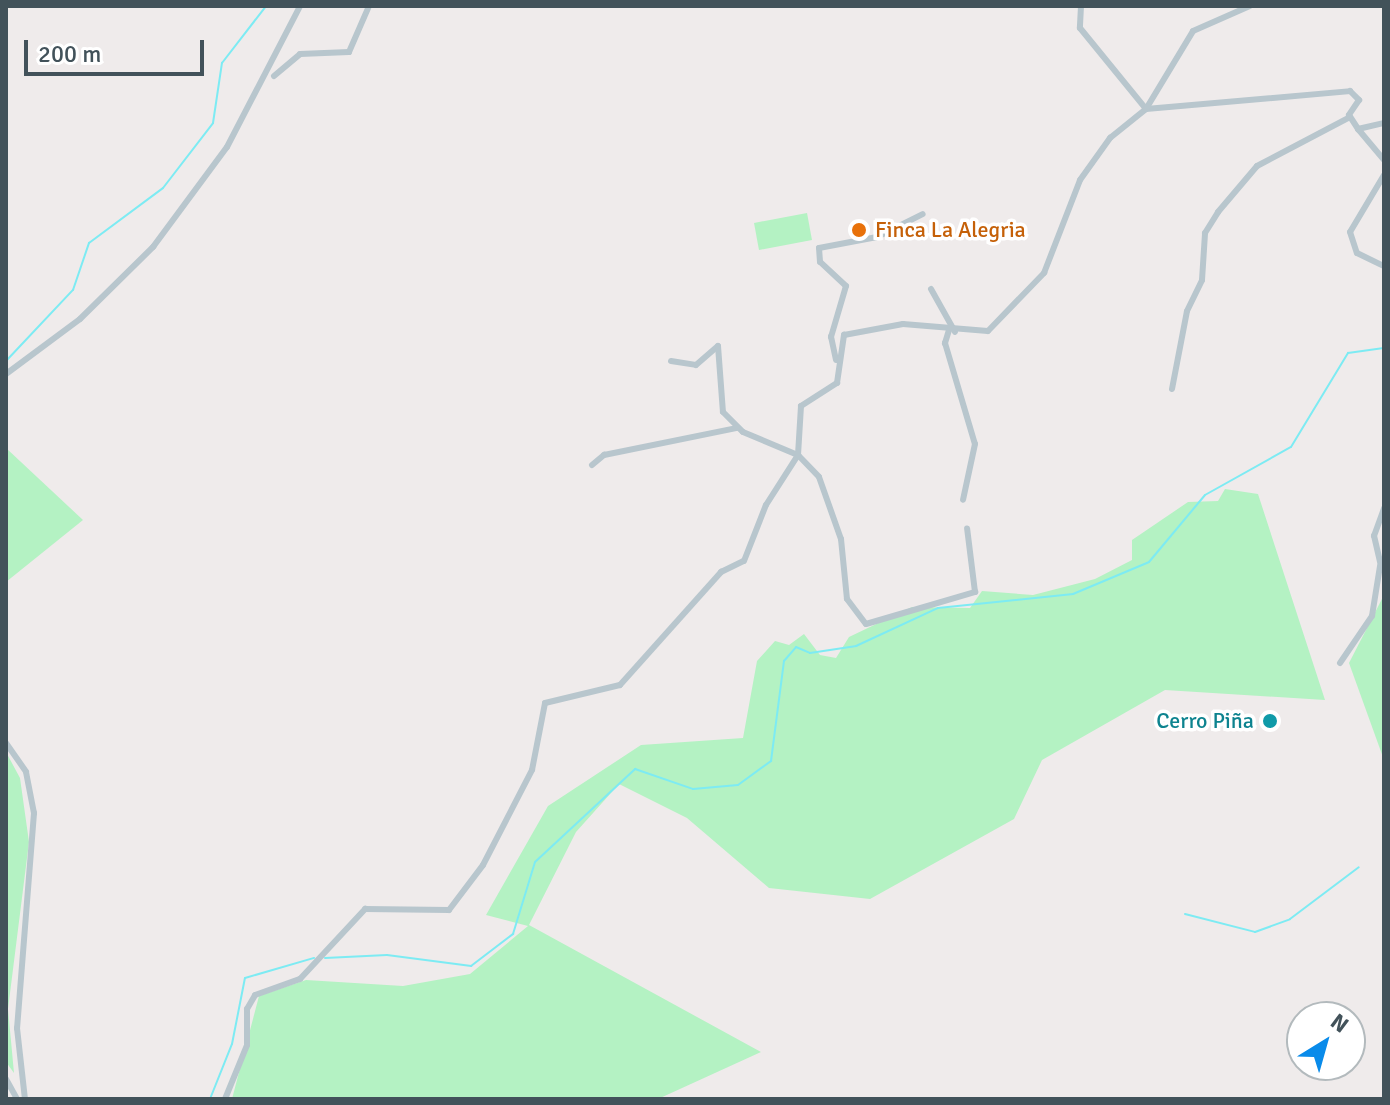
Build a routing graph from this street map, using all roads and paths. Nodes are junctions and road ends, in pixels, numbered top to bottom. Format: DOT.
graph roads {
  1 [pos="300,6"];
  2 [pos="369,6"];
  3 [pos="1081,6"];
  4 [pos="1250,6"];
  5 [pos="274,76"];
  6 [pos="1146,109"];
  7 [pos="1350,117"];
  8 [pos="1384,123"];
  9 [pos="1358,129"];
  10 [pos="1384,160"];
  11 [pos="1384,175"];
  12 [pos="923,214"];
  13 [pos="1384,266"];
  14 [pos="931,289"];
  15 [pos="952,331"];
  16 [pos="671,361"];
  17 [pos="837,363"];
  18 [pos="6,374"];
  19 [pos="1172,389"];
  20 [pos="737,428"];
  21 [pos="798,455"];
  22 [pos="592,465"];
  23 [pos="963,500"];
  24 [pos="1384,508"];
  25 [pos="967,528"];
  26 [pos="1382,566"];
  27 [pos="1340,663"];
  28 [pos="6,743"];
  29 [pos="6,1079"];
  30 [pos="17,1099"];
  31 [pos="25,1099"];
  32 [pos="225,1099"];
  1 -- 18 [label="street"];
  2 -- 5 [label="street"];
  3 -- 6 [label="street"];
  4 -- 6 [label="street"];
  6 -- 7 [label="street"];
  6 -- 15 [label="street"];
  7 -- 9 [label="street"];
  7 -- 19 [label="street"];
  8 -- 9 [label="street"];
  9 -- 10 [label="street"];
  11 -- 13 [label="street"];
  12 -- 17 [label="street"];
  14 -- 15 [label="street"];
  15 -- 17 [label="street"];
  15 -- 23 [label="street"];
  16 -- 20 [label="street"];
  17 -- 21 [label="street"];
  20 -- 21 [label="street"];
  20 -- 22 [label="street"];
  21 -- 25 [label="street"];
  21 -- 32 [label="street"];
  24 -- 26 [label="street"];
  26 -- 27 [label="street"];
  28 -- 31 [label="street"];
  29 -- 30 [label="street"];
}
